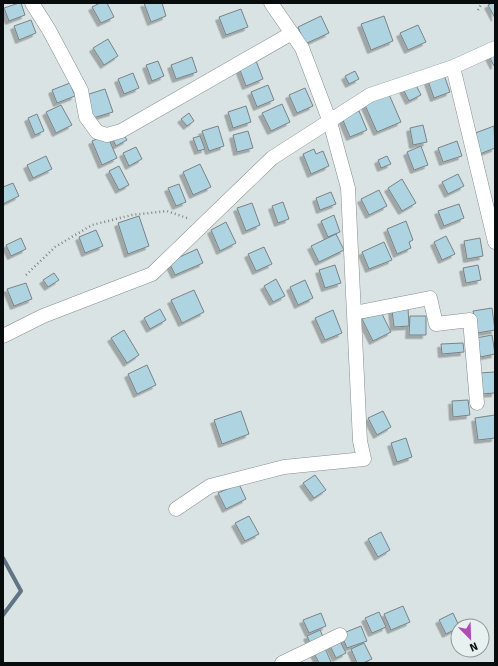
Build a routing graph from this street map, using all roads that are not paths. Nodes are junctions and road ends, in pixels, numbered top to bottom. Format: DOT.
graph roads {
  1 [pos="32,3"];
  2 [pos="271,3"];
  3 [pos="292,33"];
  4 [pos="495,48"];
  5 [pos="452,67"];
  6 [pos="330,122"];
  7 [pos="495,240"];
  8 [pos="354,314"];
  9 [pos="3,336"];
  10 [pos="477,404"];
  11 [pos="176,509"];
  12 [pos="340,635"];
  13 [pos="282,663"];
  1 -- 3 [label="street"];
  2 -- 3 [label="street"];
  3 -- 6 [label="street"];
  4 -- 5 [label="street"];
  5 -- 6 [label="street"];
  5 -- 7 [label="street"];
  6 -- 8 [label="street"];
  6 -- 9 [label="street"];
  8 -- 10 [label="street"];
  8 -- 11 [label="street"];
  12 -- 13 [label="street"];
}
